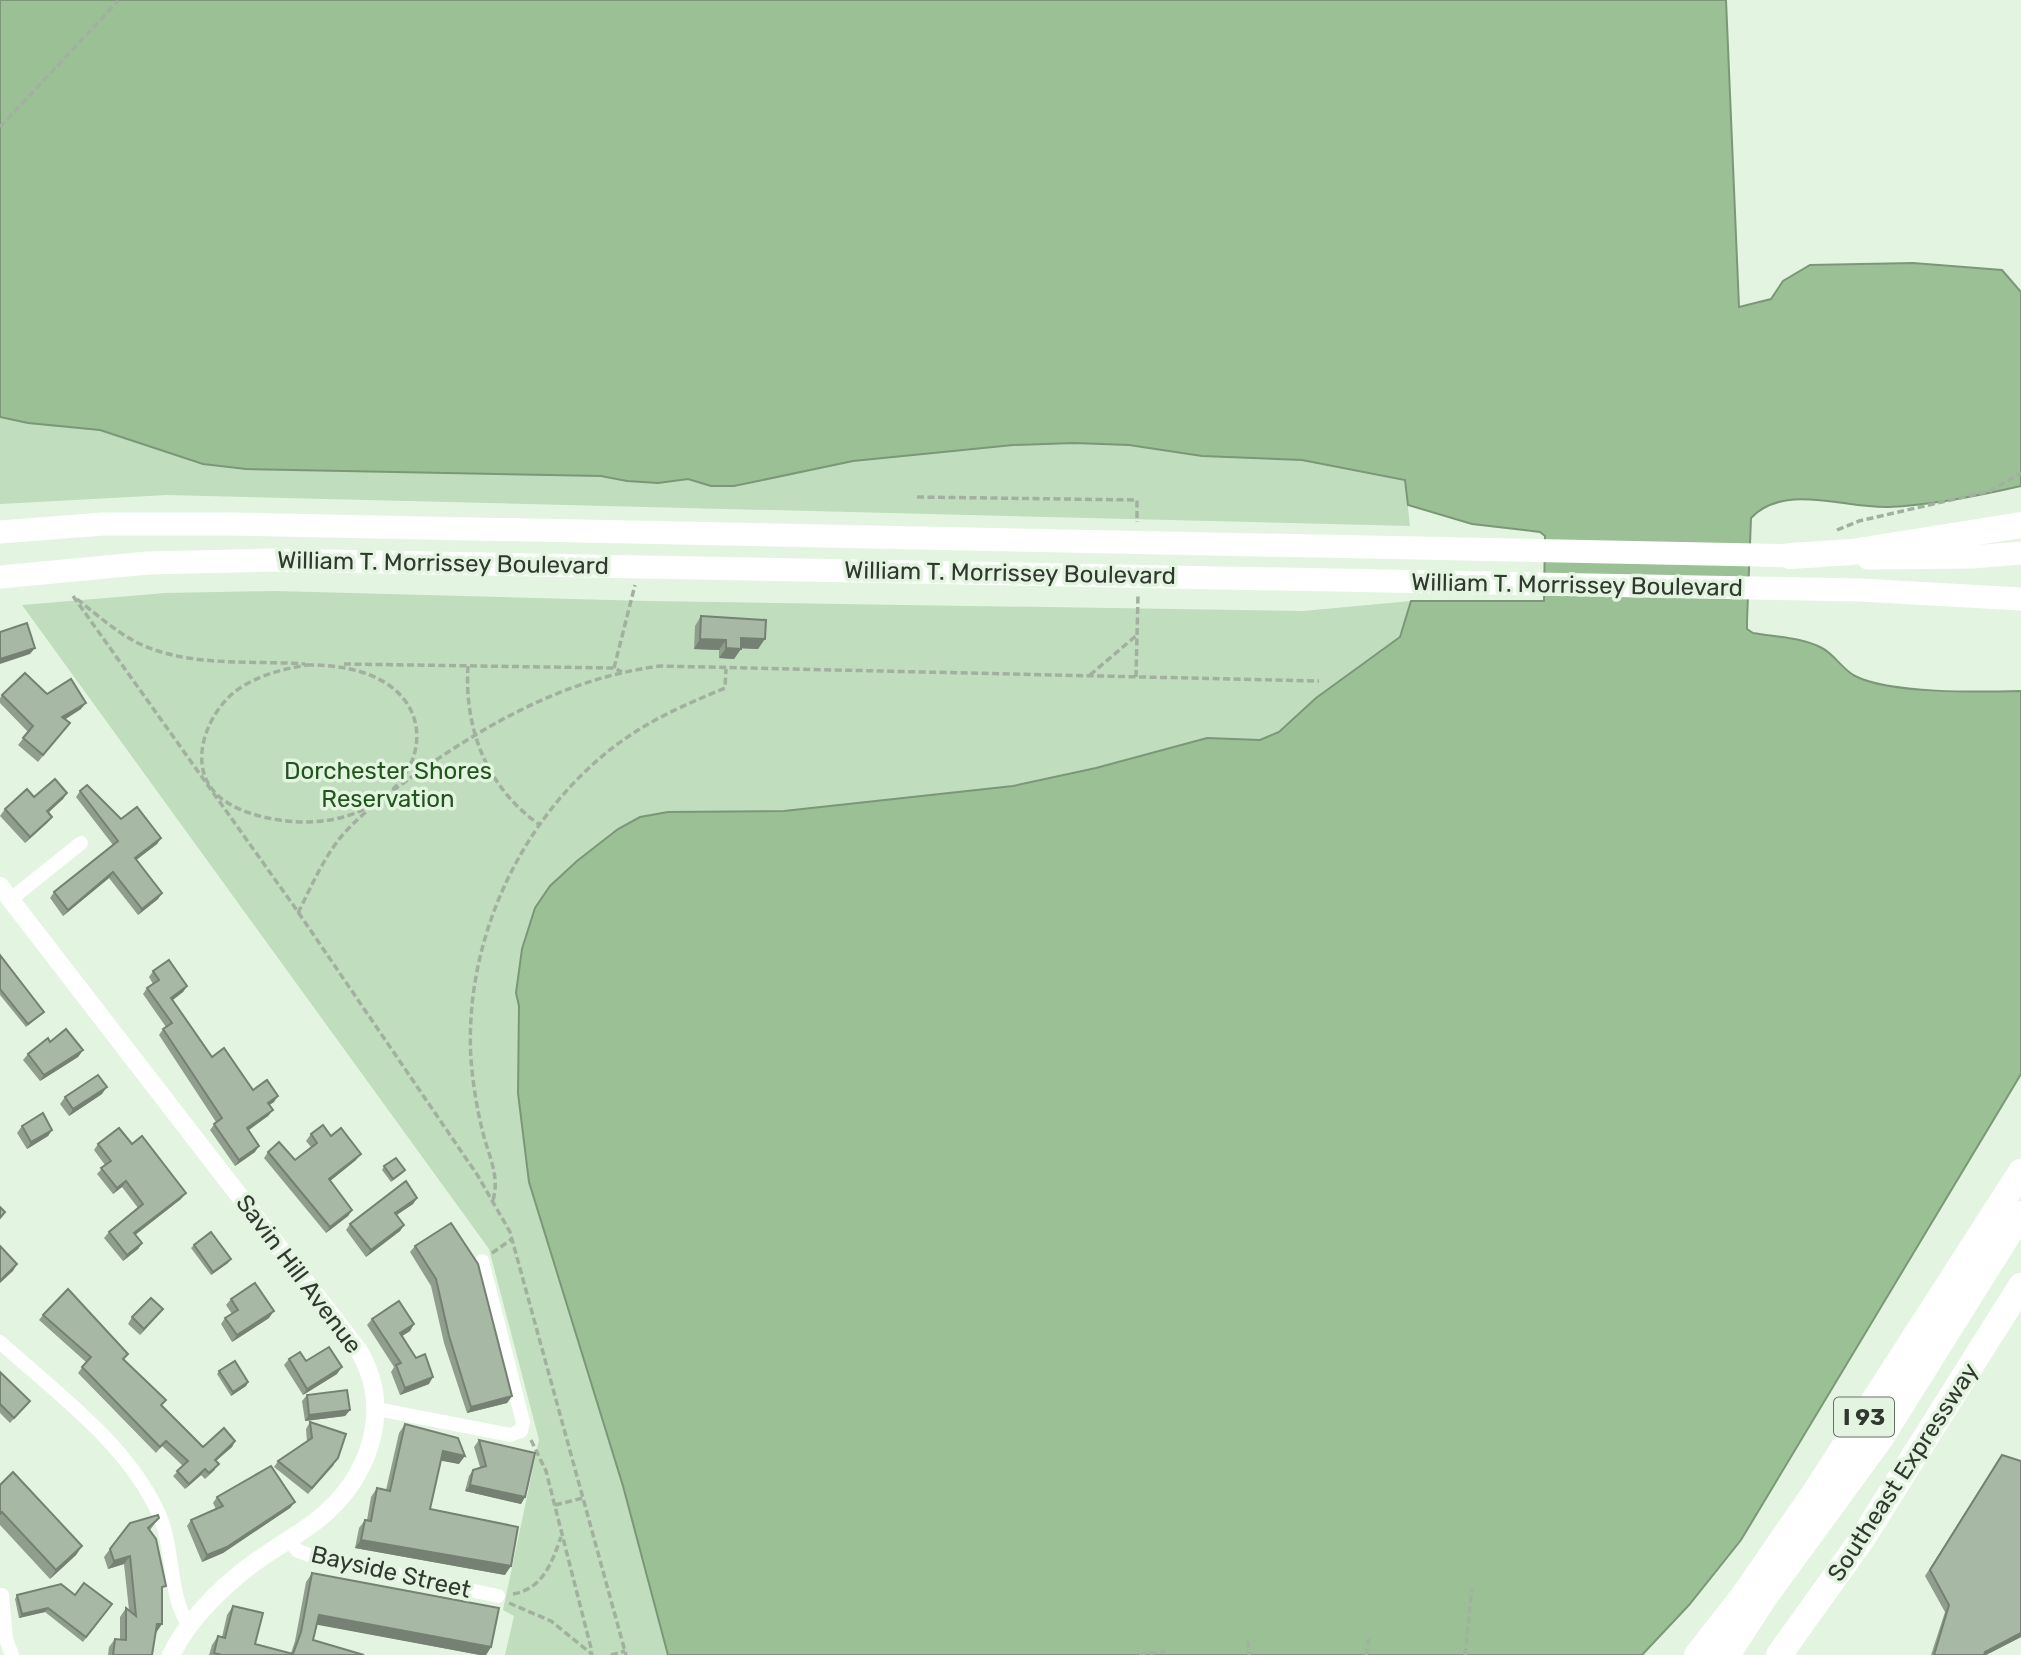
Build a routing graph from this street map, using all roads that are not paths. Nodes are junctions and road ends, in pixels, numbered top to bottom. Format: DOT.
graph roads {
  1 [pos="2021,525"];
  2 [pos="0,531"];
  3 [pos="2021,554"];
  4 [pos="1790,556"];
  5 [pos="0,577"];
  6 [pos="2021,599"];
  7 [pos="81,844"];
  8 [pos="5,892"];
  9 [pos="2021,1172"];
  10 [pos="2021,1214"];
  11 [pos="2021,1234"];
  12 [pos="482,1261"];
  13 [pos="2021,1286"];
  14 [pos="0,1342"];
  15 [pos="377,1409"];
  16 [pos="288,1540"];
  17 [pos="2,1595"];
  18 [pos="498,1596"];
  19 [pos="1764,1598"];
  20 [pos="190,1626"];
  21 [pos="12,1655"];
  22 [pos="171,1655"];
  23 [pos="1696,1655"];
  24 [pos="1709,1655"];
  25 [pos="1727,1655"];
  26 [pos="1779,1655"];
  1 -- 4 [label="highway"];
  2 -- 4 [label="main road, William T. Morrissey Boulevard"];
  3 -- 4 [label="main road, William T. Morrissey Boulevard"];
  5 -- 6 [label="main road, William T. Morrissey Boulevard"];
  7 -- 8 [label="street"];
  8 -- 15 [label="street, Savin Hill Avenue"];
  9 -- 23 [label="highway, I 93"];
  10 -- 19 [label="highway, I 93"];
  11 -- 19 [label="highway, I 93"];
  12 -- 15 [label="street"];
  13 -- 26 [label="highway, Southeast Expressway / I 93"];
  14 -- 20 [label="street"];
  15 -- 16 [label="street, Savin Hill Avenue"];
  16 -- 18 [label="street, Bayside Street"];
  16 -- 20 [label="street, Savin Hill Avenue"];
  17 -- 21 [label="street"];
  19 -- 24 [label="highway, I 93"];
  19 -- 25 [label="highway, I 93"];
  20 -- 22 [label="street, Savin Hill Avenue"];
}
